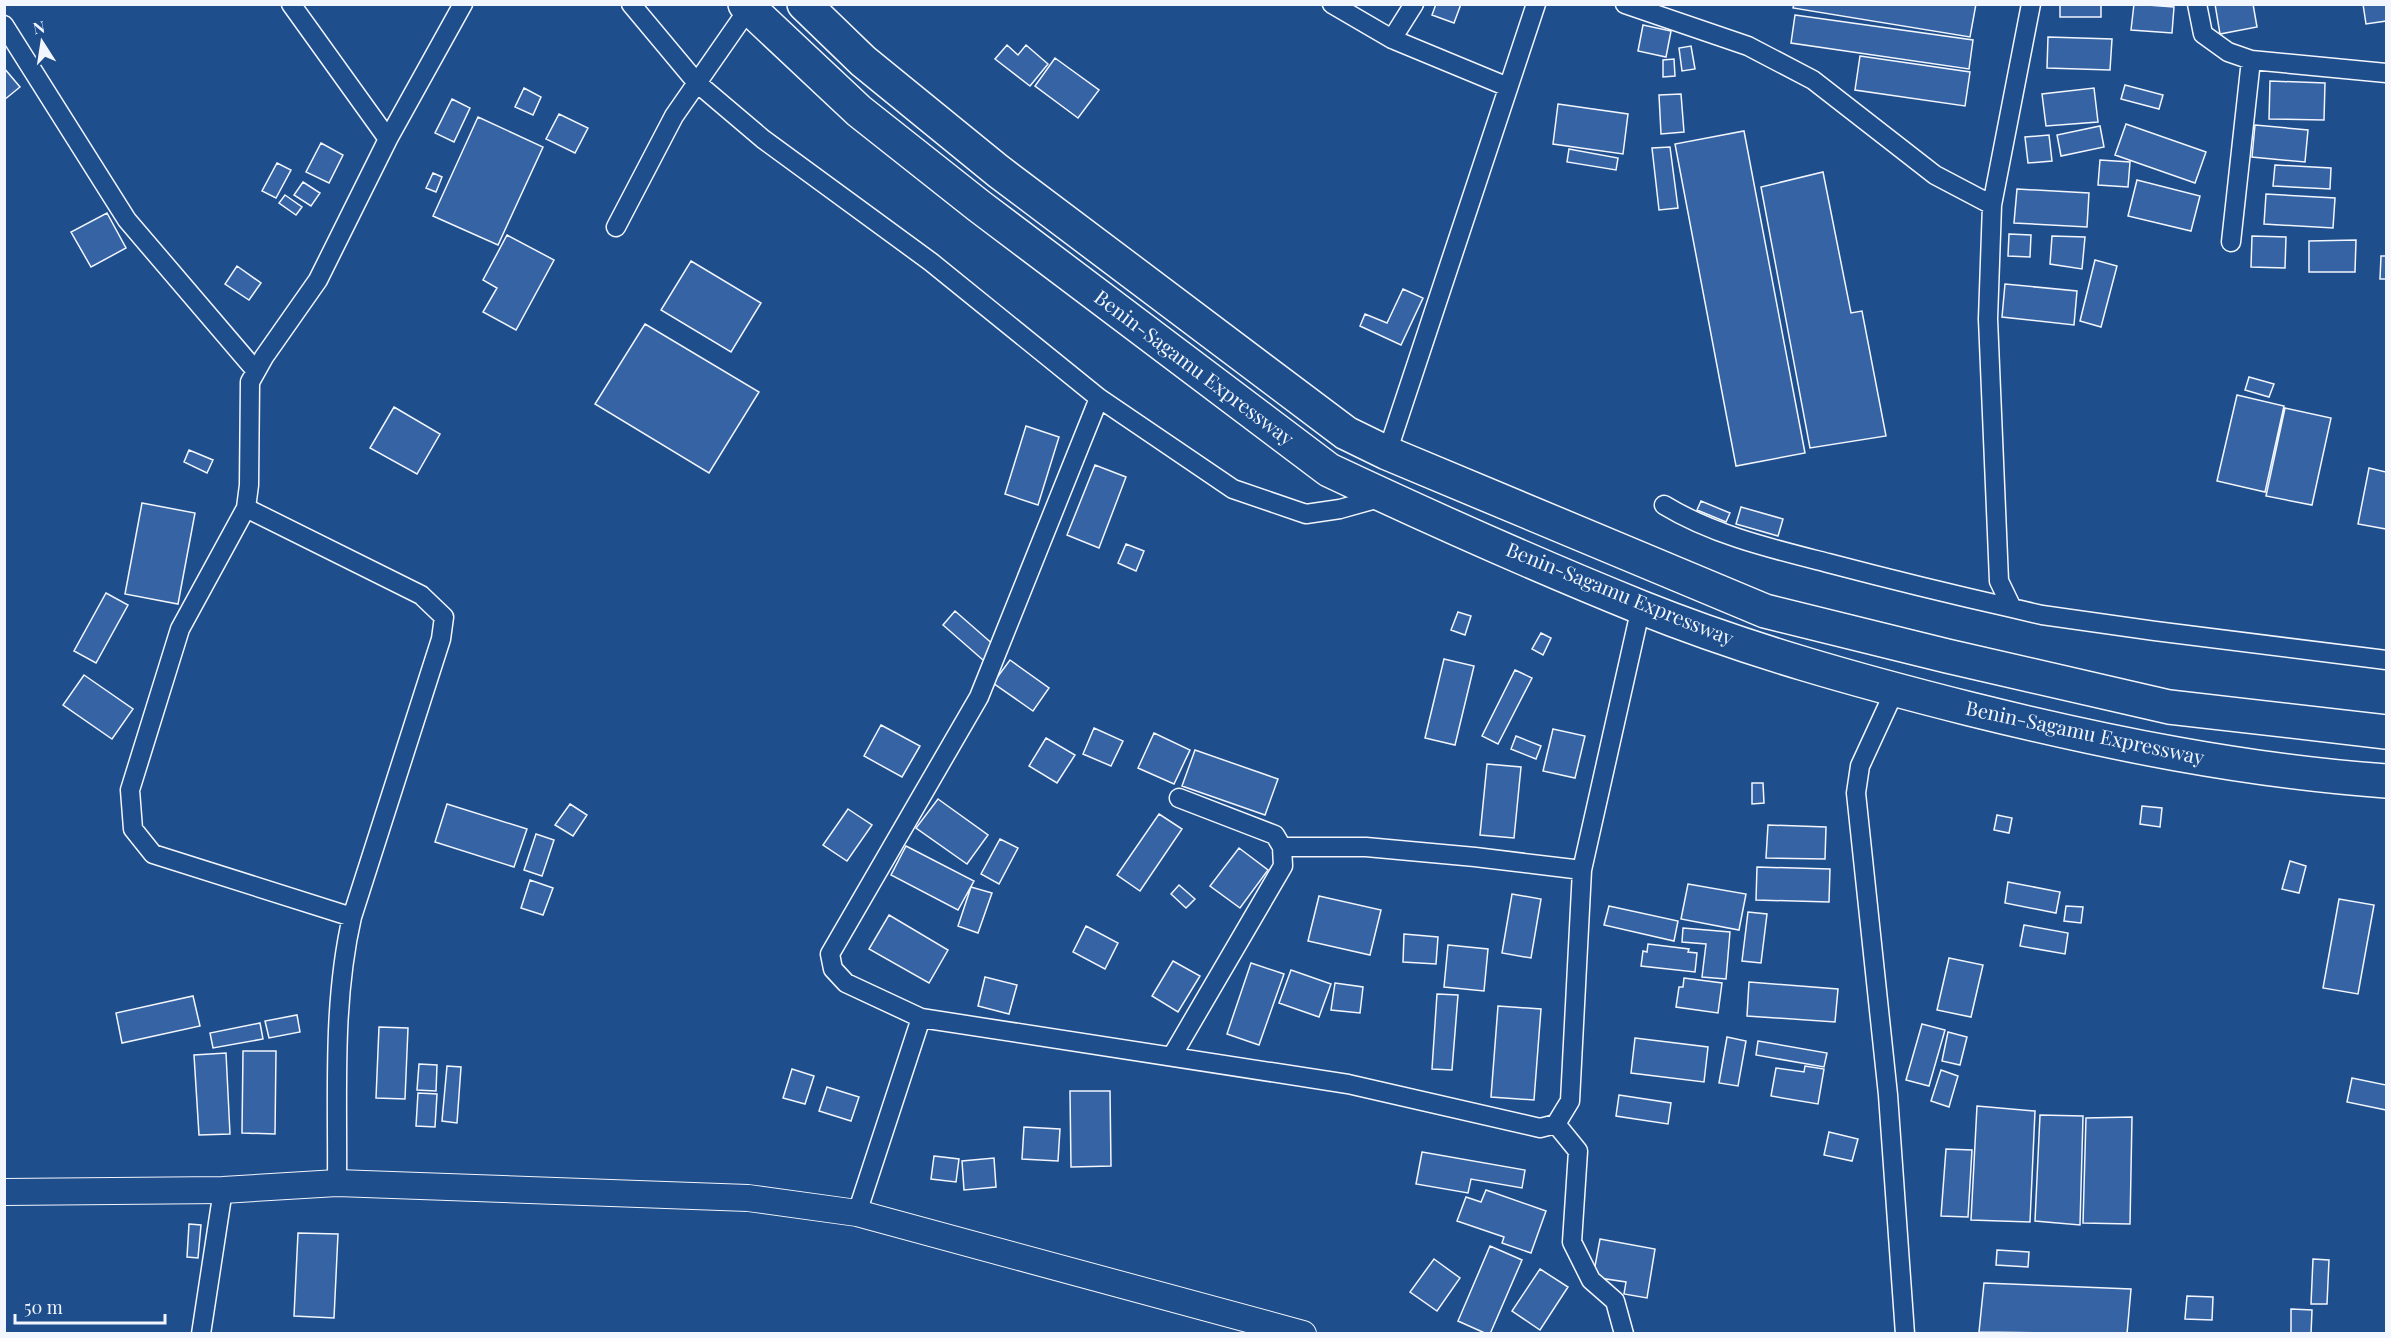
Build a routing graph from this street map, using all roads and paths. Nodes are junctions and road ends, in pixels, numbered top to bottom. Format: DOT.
graph roads {
  1 [pos="291,4"];
  2 [pos="463,4"];
  3 [pos="631,4"];
  4 [pos="804,4"];
  5 [pos="1332,4"];
  6 [pos="1414,4"];
  7 [pos="1536,4"];
  8 [pos="1625,4"];
  9 [pos="2031,4"];
  10 [pos="2197,4"];
  11 [pos="747,6"];
  12 [pos="4,25"];
  13 [pos="1392,39"];
  14 [pos="2251,60"];
  15 [pos="2386,73"];
  16 [pos="697,83"];
  17 [pos="1508,87"];
  18 [pos="388,139"];
  19 [pos="1992,205"];
  20 [pos="616,227"];
  21 [pos="2231,242"];
  22 [pos="256,371"];
  23 [pos="1099,398"];
  24 [pos="1387,453"];
  25 [pos="1385,496"];
  26 [pos="1664,505"];
  27 [pos="246,508"];
  28 [pos="1641,607"];
  29 [pos="2012,608"];
  30 [pos="2386,660"];
  31 [pos="1894,690"];
  32 [pos="2386,732"];
  33 [pos="2386,781"];
  34 [pos="1179,798"];
  35 [pos="1282,847"];
  36 [pos="1582,870"];
  37 [pos="352,917"];
  38 [pos="921,1018"];
  39 [pos="1172,1056"];
  40 [pos="1556,1124"];
  41 [pos="337,1183"];
  42 [pos="223,1190"];
  43 [pos="4,1192"];
  44 [pos="857,1213"];
  45 [pos="201,1334"];
  46 [pos="1303,1334"];
  47 [pos="1624,1334"];
  48 [pos="1905,1334"];
  1 -- 18 [label="street"];
  2 -- 18 [label="street"];
  3 -- 16 [label="street"];
  4 -- 24 [label="highway, Benin-Sagamu Expressway"];
  5 -- 13 [label="street"];
  6 -- 13 [label="street"];
  7 -- 17 [label="street"];
  8 -- 19 [label="street"];
  9 -- 19 [label="street"];
  10 -- 14 [label="street"];
  11 -- 16 [label="street"];
  11 -- 25 [label="highway, Benin-Sagamu Expressway"];
  12 -- 22 [label="street"];
  13 -- 17 [label="street"];
  14 -- 15 [label="street"];
  14 -- 21 [label="street"];
  16 -- 20 [label="street"];
  16 -- 23 [label="street"];
  17 -- 24 [label="street"];
  18 -- 22 [label="street"];
  19 -- 29 [label="street"];
  22 -- 27 [label="street"];
  23 -- 25 [label="street"];
  23 -- 38 [label="street"];
  24 -- 32 [label="highway, Benin-Sagamu Expressway"];
  25 -- 28 [label="highway, Benin-Sagamu Expressway"];
  26 -- 29 [label="street"];
  27 -- 37 [label="street"];
  27 -- 37 [label="street"];
  28 -- 31 [label="highway, Benin-Sagamu Expressway"];
  28 -- 36 [label="street"];
  29 -- 30 [label="street"];
  31 -- 33 [label="highway, Benin-Sagamu Expressway"];
  31 -- 48 [label="street"];
  34 -- 35 [label="street"];
  35 -- 36 [label="street"];
  35 -- 39 [label="street"];
  36 -- 40 [label="street"];
  37 -- 41 [label="street"];
  38 -- 39 [label="street"];
  38 -- 44 [label="street"];
  39 -- 40 [label="street"];
  40 -- 47 [label="street"];
  41 -- 42 [label="street"];
  41 -- 44 [label="street"];
  42 -- 43 [label="street"];
  42 -- 45 [label="street"];
  44 -- 46 [label="street"];
}
